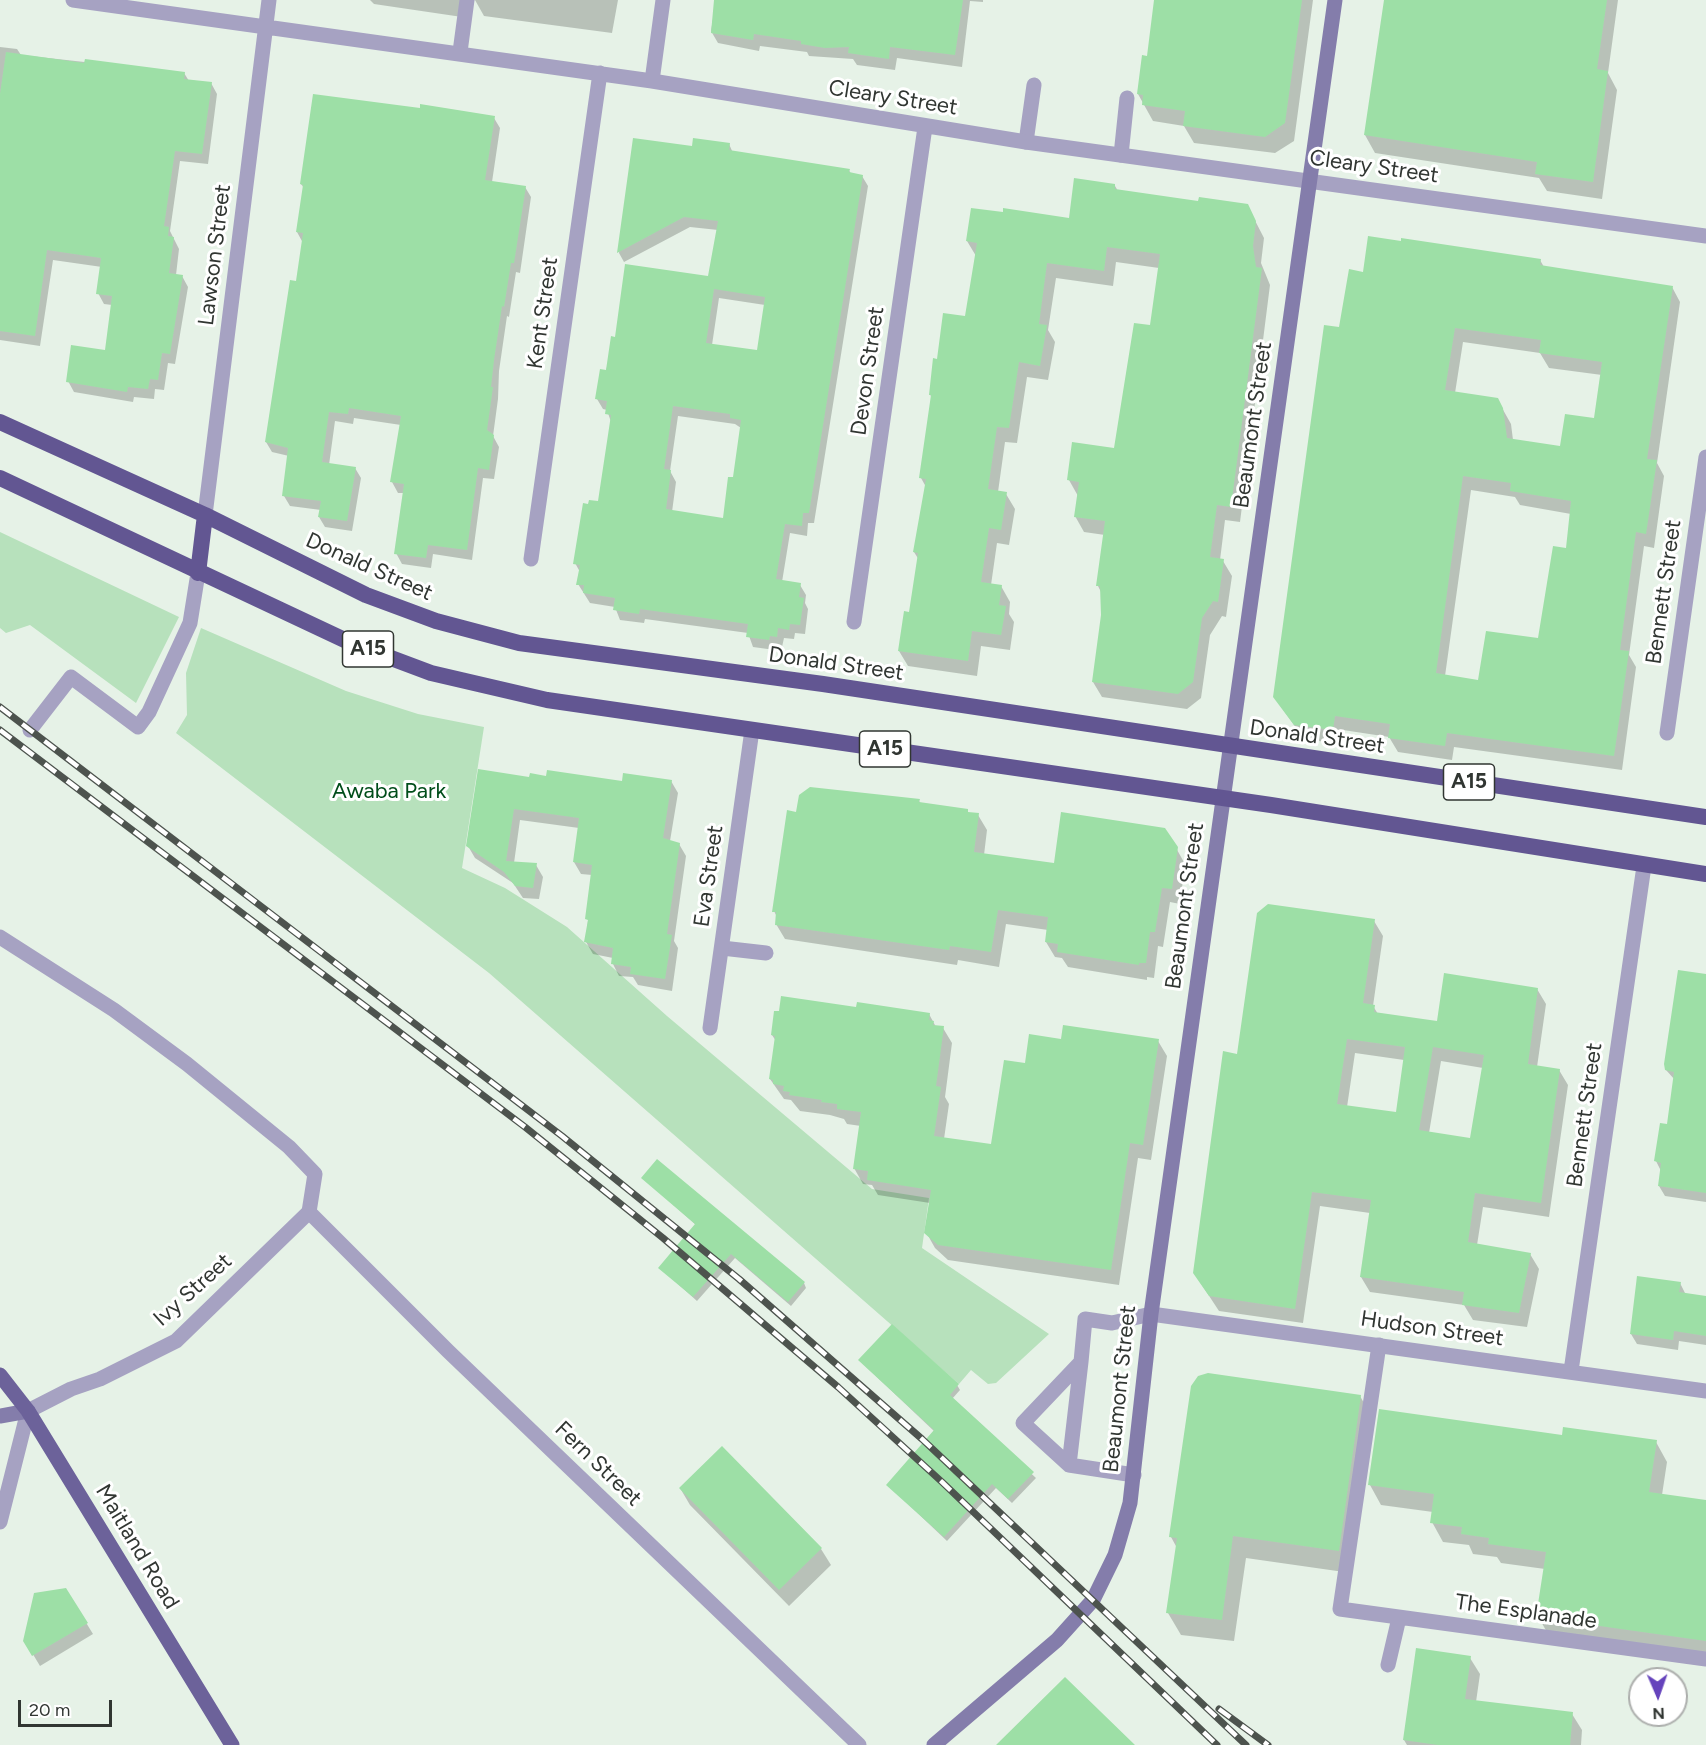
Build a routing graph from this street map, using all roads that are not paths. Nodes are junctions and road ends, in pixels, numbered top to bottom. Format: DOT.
graph roads {
  1 [pos="74,0"];
  2 [pos="269,0"];
  3 [pos="467,0"];
  4 [pos="663,0"];
  5 [pos="1335,0"];
  6 [pos="265,27"];
  7 [pos="460,52"];
  8 [pos="600,73"];
  9 [pos="652,81"];
  10 [pos="1034,85"];
  11 [pos="1127,98"];
  12 [pos="925,127"];
  13 [pos="1026,142"];
  14 [pos="1121,155"];
  15 [pos="1310,181"];
  16 [pos="1706,236"];
  17 [pos="0,422"];
  18 [pos="1706,457"];
  19 [pos="0,478"];
  20 [pos="205,515"];
  21 [pos="531,559"];
  22 [pos="198,573"];
  23 [pos="854,622"];
  24 [pos="30,730"];
  25 [pos="752,730"];
  26 [pos="1667,733"];
  27 [pos="1231,747"];
  28 [pos="1223,798"];
  29 [pos="1706,817"];
  30 [pos="1644,866"];
  31 [pos="1706,874"];
  32 [pos="0,937"];
  33 [pos="722,948"];
  34 [pos="766,953"];
  35 [pos="710,1028"];
  36 [pos="309,1212"];
  37 [pos="1151,1314"];
  38 [pos="1379,1345"];
  39 [pos="1081,1362"];
  40 [pos="1571,1371"];
  41 [pos="0,1375"];
  42 [pos="1706,1391"];
  43 [pos="28,1411"];
  44 [pos="0,1416"];
  45 [pos="1069,1465"];
  46 [pos="1134,1475"];
  47 [pos="0,1522"];
  48 [pos="1398,1618"];
  49 [pos="1706,1659"];
  50 [pos="1388,1665"];
  51 [pos="232,1745"];
  52 [pos="859,1745"];
  53 [pos="934,1745"];
  1 -- 6 [label="street, Cleary Street"];
  2 -- 6 [label="street, Lawson Street"];
  3 -- 7 [label="street"];
  4 -- 9 [label="street"];
  5 -- 15 [label="main road, Beaumont Street"];
  6 -- 7 [label="street, Cleary Street"];
  6 -- 20 [label="street, Lawson Street"];
  7 -- 8 [label="street, Cleary Street"];
  8 -- 9 [label="street, Cleary Street"];
  8 -- 21 [label="street, Kent Street"];
  9 -- 12 [label="street, Cleary Street"];
  10 -- 13 [label="street"];
  11 -- 14 [label="street"];
  12 -- 13 [label="street, Cleary Street"];
  12 -- 23 [label="street, Devon Street"];
  13 -- 14 [label="street, Cleary Street"];
  14 -- 15 [label="street, Cleary Street"];
  15 -- 16 [label="street, Cleary Street"];
  15 -- 27 [label="main road, Beaumont Street"];
  17 -- 20 [label="highway, Donald Street / A15"];
  18 -- 26 [label="street, Bennett Street"];
  19 -- 22 [label="highway, A15"];
  20 -- 22 [label="highway"];
  20 -- 27 [label="highway, Donald Street / A15"];
  22 -- 24 [label="street"];
  22 -- 25 [label="highway, A15"];
  25 -- 28 [label="highway, A15"];
  25 -- 33 [label="street, Eva Street"];
  27 -- 28 [label="main road, Beaumont Street"];
  27 -- 29 [label="highway, Donald Street / A15"];
  28 -- 30 [label="highway, A15"];
  28 -- 37 [label="main road, Beaumont Street"];
  30 -- 31 [label="highway, A15"];
  30 -- 40 [label="street, Bennett Street"];
  32 -- 36 [label="street"];
  33 -- 34 [label="street"];
  33 -- 35 [label="street, Eva Street"];
  36 -- 43 [label="street, Ivy Street"];
  36 -- 52 [label="street, Fern Street"];
  37 -- 38 [label="street, Hudson Street"];
  37 -- 39 [label="street"];
  37 -- 46 [label="main road, Beaumont Street"];
  38 -- 40 [label="street, Hudson Street"];
  38 -- 48 [label="street, The Esplanade"];
  39 -- 45 [label="street"];
  39 -- 45 [label="street"];
  40 -- 42 [label="street, Hudson Street"];
  41 -- 43 [label="main road, Maitland Road"];
  43 -- 44 [label="main road"];
  43 -- 47 [label="street"];
  43 -- 51 [label="main road, Maitland Road"];
  45 -- 46 [label="street"];
  46 -- 53 [label="main road, Beaumont Street"];
  48 -- 49 [label="street, The Esplanade"];
  48 -- 50 [label="street"];
}
